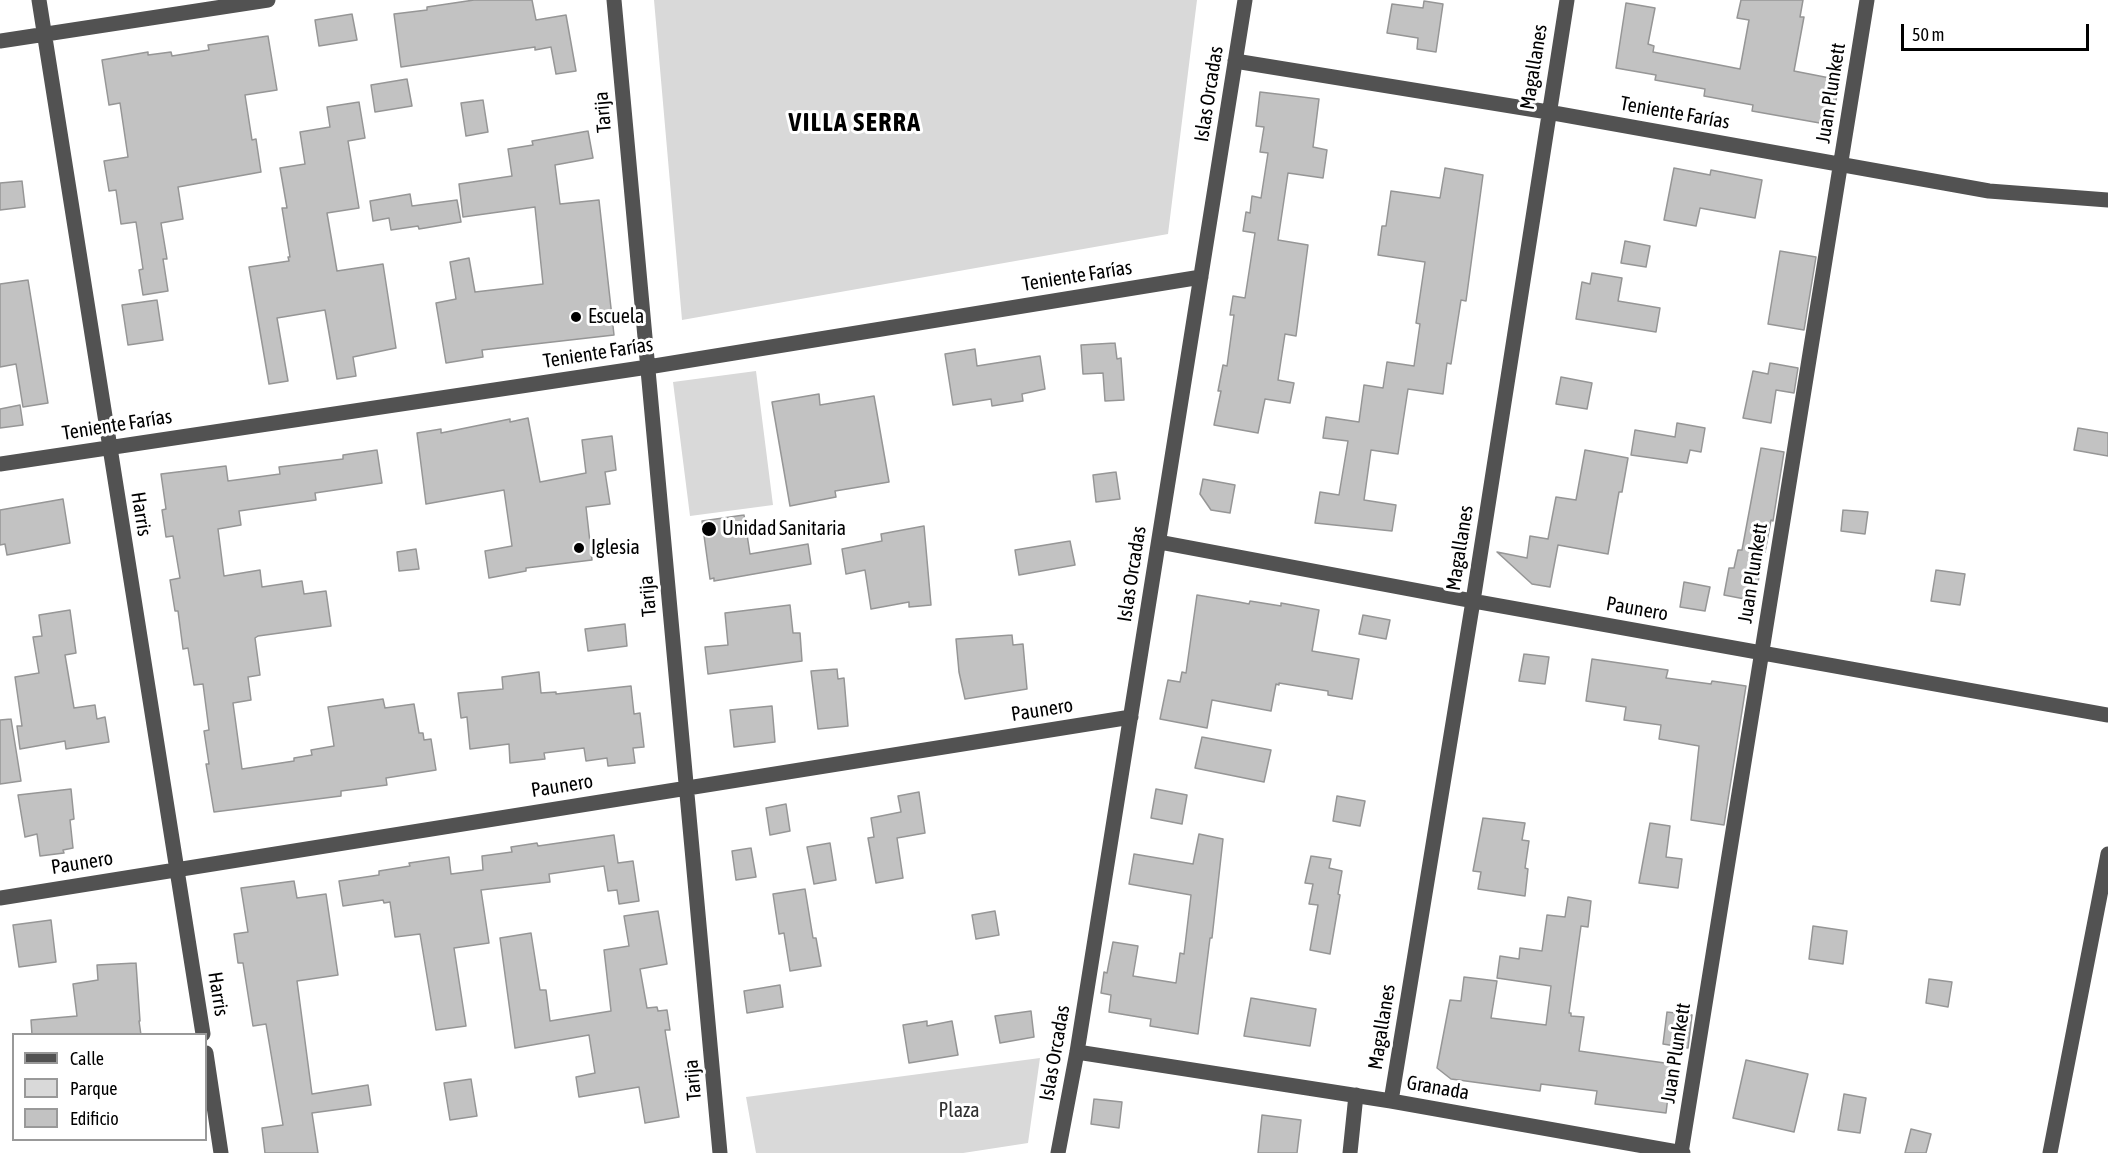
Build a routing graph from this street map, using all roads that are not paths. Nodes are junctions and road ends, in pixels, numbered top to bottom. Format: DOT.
graph roads {
  1 [pos="39,0"];
  2 [pos="268,0"];
  3 [pos="614,0"];
  4 [pos="1245,0"];
  5 [pos="1567,0"];
  6 [pos="1867,0"];
  7 [pos="44,35"];
  8 [pos="0,41"];
  9 [pos="1235,62"];
  10 [pos="1548,112"];
  11 [pos="1841,163"];
  12 [pos="2108,200"];
  13 [pos="1201,277"];
  14 [pos="648,367"];
  15 [pos="109,447"];
  16 [pos="0,464"];
  17 [pos="1159,542"];
  18 [pos="1473,601"];
  19 [pos="1762,653"];
  20 [pos="2108,715"];
  21 [pos="1131,717"];
  22 [pos="687,787"];
  23 [pos="2108,855"];
  24 [pos="177,870"];
  25 [pos="0,898"];
  26 [pos="203,1033"];
  27 [pos="1077,1052"];
  28 [pos="207,1060"];
  29 [pos="1356,1095"];
  30 [pos="1391,1101"];
  31 [pos="221,1153"];
  32 [pos="720,1153"];
  33 [pos="1058,1153"];
  34 [pos="1350,1153"];
  35 [pos="1682,1153"];
  36 [pos="2049,1153"];
  1 -- 7 [label="street, Harris"];
  2 -- 7 [label="street"];
  3 -- 14 [label="street, Tarija"];
  4 -- 9 [label="street, Islas Orcadas"];
  5 -- 10 [label="street, Magallanes"];
  6 -- 11 [label="street, Juan Plunkett"];
  7 -- 8 [label="street"];
  7 -- 15 [label="street, Harris"];
  9 -- 10 [label="street, Teniente Farías"];
  9 -- 13 [label="street, Islas Orcadas"];
  10 -- 11 [label="street, Teniente Farías"];
  10 -- 18 [label="street, Magallanes"];
  11 -- 12 [label="street, Teniente Farías"];
  11 -- 19 [label="street, Juan Plunkett"];
  13 -- 14 [label="street, Teniente Farías"];
  13 -- 17 [label="street, Islas Orcadas"];
  14 -- 15 [label="street, Teniente Farías"];
  14 -- 22 [label="street, Tarija"];
  15 -- 16 [label="street, Teniente Farías"];
  15 -- 24 [label="street, Harris"];
  17 -- 18 [label="street, Paunero"];
  17 -- 21 [label="street, Islas Orcadas"];
  18 -- 19 [label="street, Paunero"];
  18 -- 30 [label="street, Magallanes"];
  19 -- 20 [label="street, Paunero"];
  19 -- 35 [label="street, Juan Plunkett"];
  21 -- 22 [label="street, Paunero"];
  21 -- 27 [label="street, Islas Orcadas"];
  22 -- 24 [label="street, Paunero"];
  22 -- 32 [label="street, Tarija"];
  23 -- 36 [label="street"];
  24 -- 25 [label="street, Paunero"];
  24 -- 26 [label="street, Harris"];
  27 -- 29 [label="street, Granada"];
  27 -- 33 [label="street, Islas Orcadas"];
  28 -- 31 [label="street"];
  29 -- 30 [label="street, Granada"];
  29 -- 34 [label="street, Magallanes"];
  30 -- 35 [label="street, Granada"];
}
